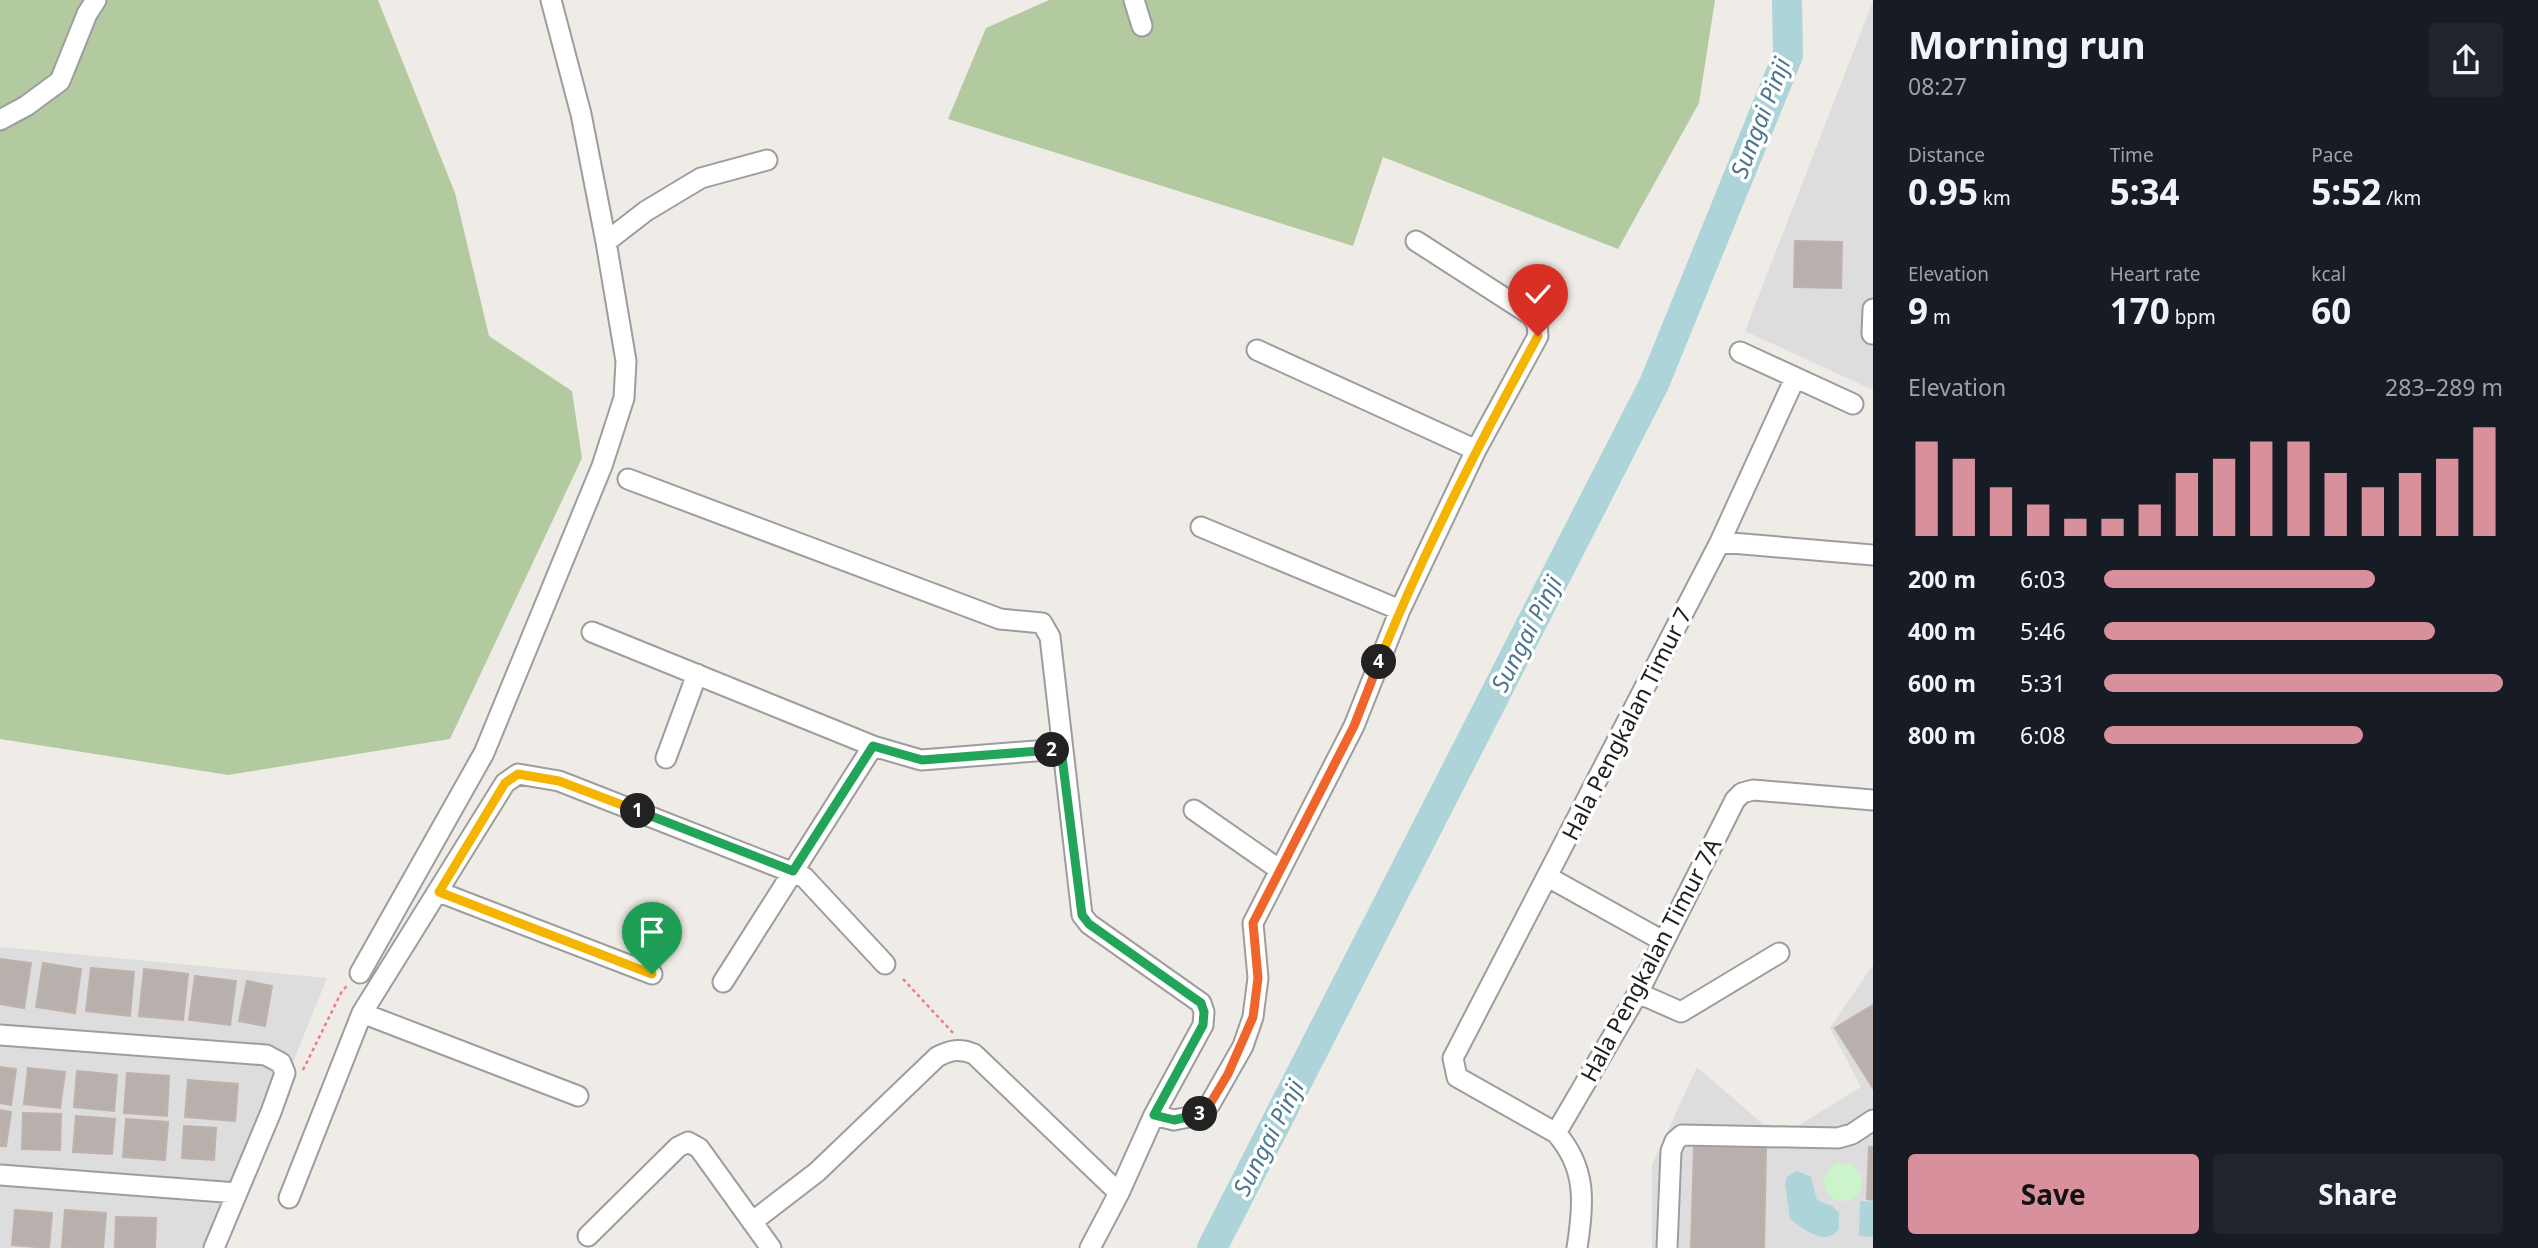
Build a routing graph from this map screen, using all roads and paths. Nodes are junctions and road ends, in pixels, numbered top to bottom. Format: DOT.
graph roads {
  1 [pos="96,0"];
  2 [pos="1134,0"];
  3 [pos="556,2"];
  4 [pos="1142,26"];
  5 [pos="0,120"];
  6 [pos="767,160"];
  7 [pos="1416,241"];
  8 [pos="606,242"];
  9 [pos="1873,309"];
  10 [pos="1872,334"];
  11 [pos="1257,350"];
  12 [pos="1740,352"];
  13 [pos="1795,378"];
  14 [pos="1853,404"];
  15 [pos="1476,450"];
  16 [pos="628,479"];
  17 [pos="1201,527"];
  18 [pos="1720,542"];
  19 [pos="1873,555"];
  20 [pos="1400,610"];
  21 [pos="592,632"];
  22 [pos="697,674"];
  23 [pos="873,746"];
  24 [pos="1061,749"];
  25 [pos="666,758"];
  26 [pos="1873,800"];
  27 [pos="1194,810"];
  28 [pos="1280,870"];
  29 [pos="793,871"];
  30 [pos="1548,877"];
  31 [pos="439,892"];
  32 [pos="1663,941"];
  33 [pos="1779,953"];
  34 [pos="885,964"];
  35 [pos="360,973"];
  36 [pos="652,974"];
  37 [pos="903,979"];
  38 [pos="723,982"];
  39 [pos="1638,993"];
  40 [pos="362,1013"];
  41 [pos="0,1035"];
  42 [pos="960,1050"];
  43 [pos="578,1096"];
  44 [pos="1154,1115"];
  45 [pos="1873,1120"];
  46 [pos="1556,1133"];
  47 [pos="0,1175"];
  48 [pos="237,1193"];
  49 [pos="1119,1193"];
  50 [pos="289,1199"];
  51 [pos="752,1222"];
  52 [pos="588,1236"];
  53 [pos="214,1248"];
  54 [pos="771,1248"];
  55 [pos="1090,1248"];
  56 [pos="1577,1248"];
  57 [pos="1667,1248"];
  1 -- 5 [label="street"];
  2 -- 4 [label="street"];
  3 -- 8 [label="street"];
  6 -- 8 [label="street"];
  7 -- 15 [label="street"];
  8 -- 35 [label="street"];
  9 -- 10 [label="street"];
  11 -- 15 [label="street"];
  12 -- 13 [label="street"];
  13 -- 14 [label="street"];
  13 -- 18 [label="street, Hala Pengkalan Timur 7"];
  15 -- 20 [label="street"];
  16 -- 24 [label="street"];
  17 -- 20 [label="street"];
  18 -- 19 [label="street"];
  18 -- 30 [label="street, Hala Pengkalan Timur 7"];
  20 -- 28 [label="street"];
  21 -- 22 [label="street"];
  22 -- 23 [label="street"];
  22 -- 25 [label="street"];
  23 -- 24 [label="street"];
  23 -- 29 [label="street"];
  24 -- 44 [label="street"];
  26 -- 32 [label="street, Hala Pengkalan Timur 7A"];
  27 -- 28 [label="street"];
  28 -- 44 [label="street"];
  29 -- 31 [label="street"];
  29 -- 34 [label="street"];
  29 -- 38 [label="street"];
  30 -- 32 [label="street"];
  30 -- 46 [label="street, Hala Pengkalan Timur 7"];
  31 -- 36 [label="street"];
  31 -- 40 [label="street"];
  32 -- 39 [label="street, Hala Pengkalan Timur 7A"];
  33 -- 39 [label="street"];
  37 -- 42 [label="path"];
  39 -- 46 [label="street, Hala Pengkalan Timur 7A"];
  40 -- 43 [label="street"];
  40 -- 50 [label="street"];
  41 -- 48 [label="street"];
  42 -- 49 [label="street"];
  42 -- 51 [label="street"];
  44 -- 49 [label="street"];
  45 -- 57 [label="street"];
  46 -- 56 [label="street"];
  47 -- 48 [label="street"];
  48 -- 53 [label="street"];
  49 -- 55 [label="street"];
  51 -- 52 [label="street"];
  51 -- 54 [label="street"];
}
